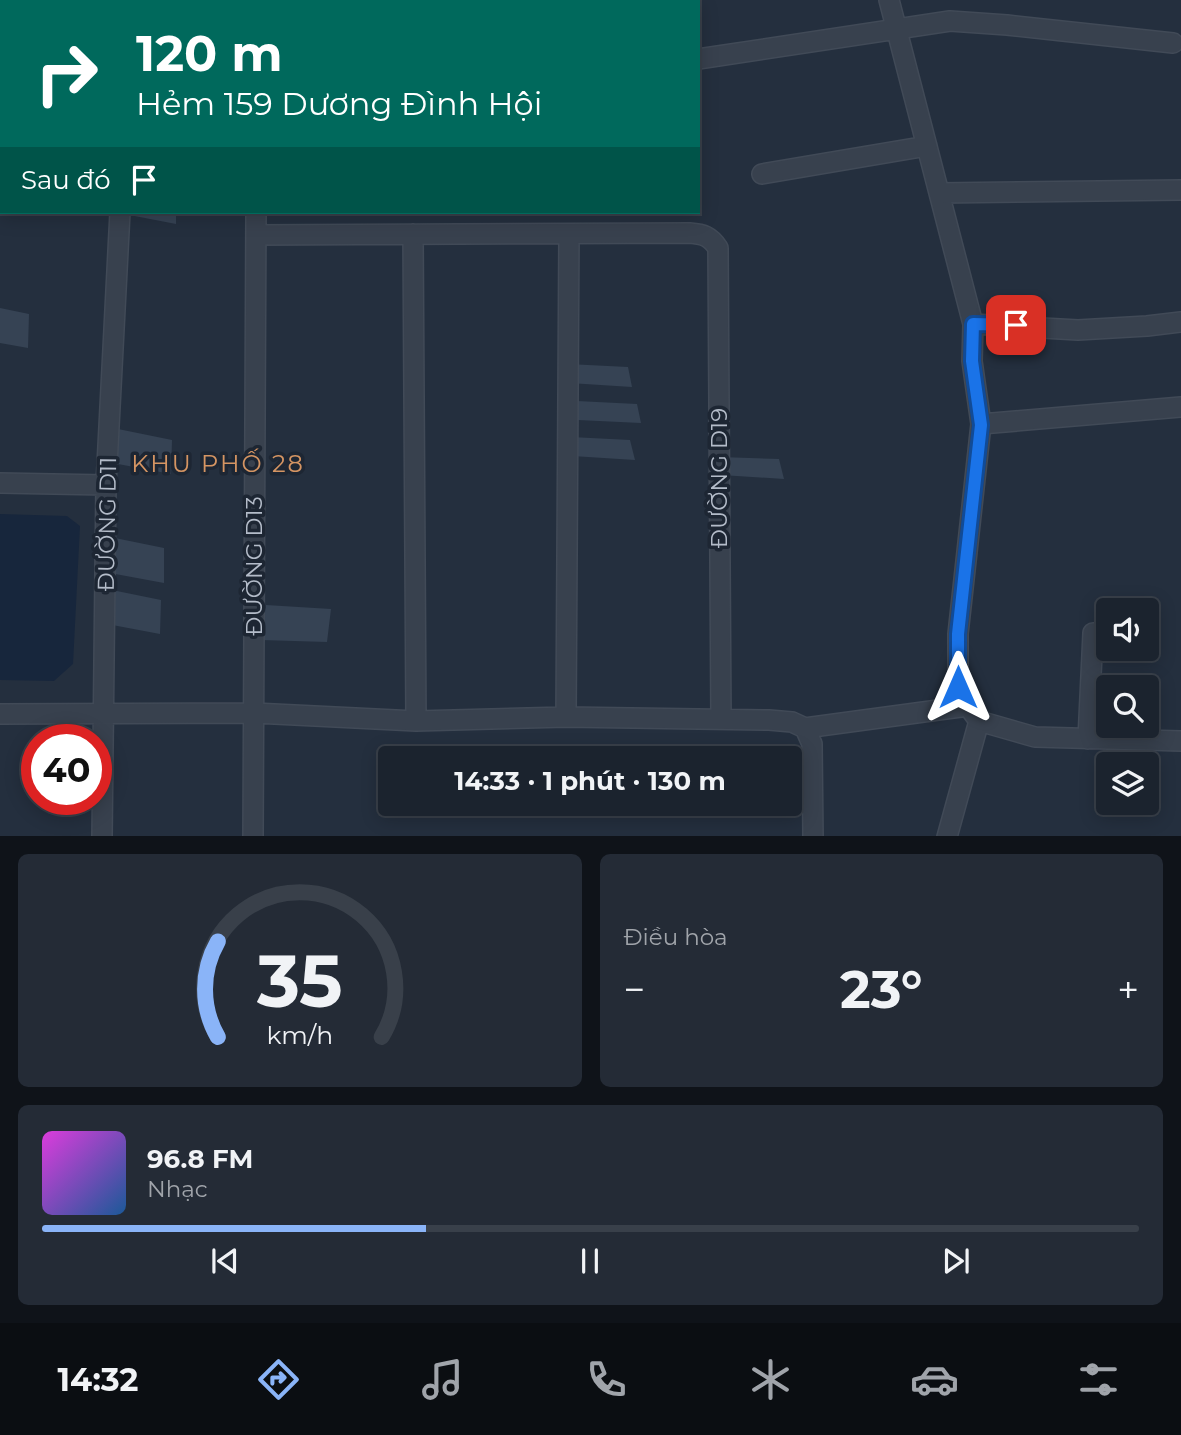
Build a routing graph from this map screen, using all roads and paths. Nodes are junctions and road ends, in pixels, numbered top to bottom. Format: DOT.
graph roads {
  1 [pos="889,0"];
  2 [pos="898,30"];
  3 [pos="1173,43"];
  4 [pos="700,59"];
  5 [pos="927,146"];
  6 [pos="762,174"];
  7 [pos="1181,190"];
  8 [pos="940,193"];
  9 [pos="120,214"];
  10 [pos="256,214"];
  11 [pos="413,234"];
  12 [pos="569,234"];
  13 [pos="256,235"];
  14 [pos="1181,322"];
  15 [pos="973,324"];
  16 [pos="1181,407"];
  17 [pos="981,425"];
  18 [pos="0,482"];
  19 [pos="106,485"];
  20 [pos="1093,632"];
  21 [pos="105,713"];
  22 [pos="254,713"];
  23 [pos="973,713"];
  24 [pos="0,715"];
  25 [pos="566,718"];
  26 [pos="721,719"];
  27 [pos="416,720"];
  28 [pos="805,728"];
  29 [pos="1088,739"];
  30 [pos="1181,741"];
  31 [pos="102,836"];
  32 [pos="253,836"];
  33 [pos="813,836"];
  34 [pos="947,836"];
  1 -- 2 [label="street"];
  2 -- 3 [label="street"];
  2 -- 4 [label="street"];
  2 -- 5 [label="street"];
  5 -- 6 [label="street"];
  5 -- 8 [label="street"];
  7 -- 8 [label="street"];
  8 -- 15 [label="street"];
  9 -- 19 [label="street, ĐƯỜNG D11"];
  10 -- 13 [label="street, ĐƯỜNG D13"];
  11 -- 12 [label="street"];
  11 -- 13 [label="street"];
  11 -- 27 [label="street"];
  12 -- 25 [label="street"];
  12 -- 26 [label="street, ĐƯỜNG D19"];
  13 -- 22 [label="street, ĐƯỜNG D13"];
  14 -- 15 [label="street"];
  15 -- 17 [label="street"];
  16 -- 17 [label="street"];
  17 -- 23 [label="street"];
  18 -- 19 [label="street"];
  19 -- 21 [label="street, ĐƯỜNG D11"];
  20 -- 29 [label="street"];
  21 -- 22 [label="street"];
  21 -- 24 [label="street"];
  21 -- 31 [label="street, ĐƯỜNG D11"];
  22 -- 27 [label="street"];
  22 -- 32 [label="street, ĐƯỜNG D13"];
  23 -- 28 [label="street"];
  23 -- 29 [label="street"];
  23 -- 34 [label="street"];
  25 -- 26 [label="street"];
  25 -- 27 [label="street"];
  26 -- 28 [label="street"];
  28 -- 33 [label="street"];
  29 -- 30 [label="street"];
}
